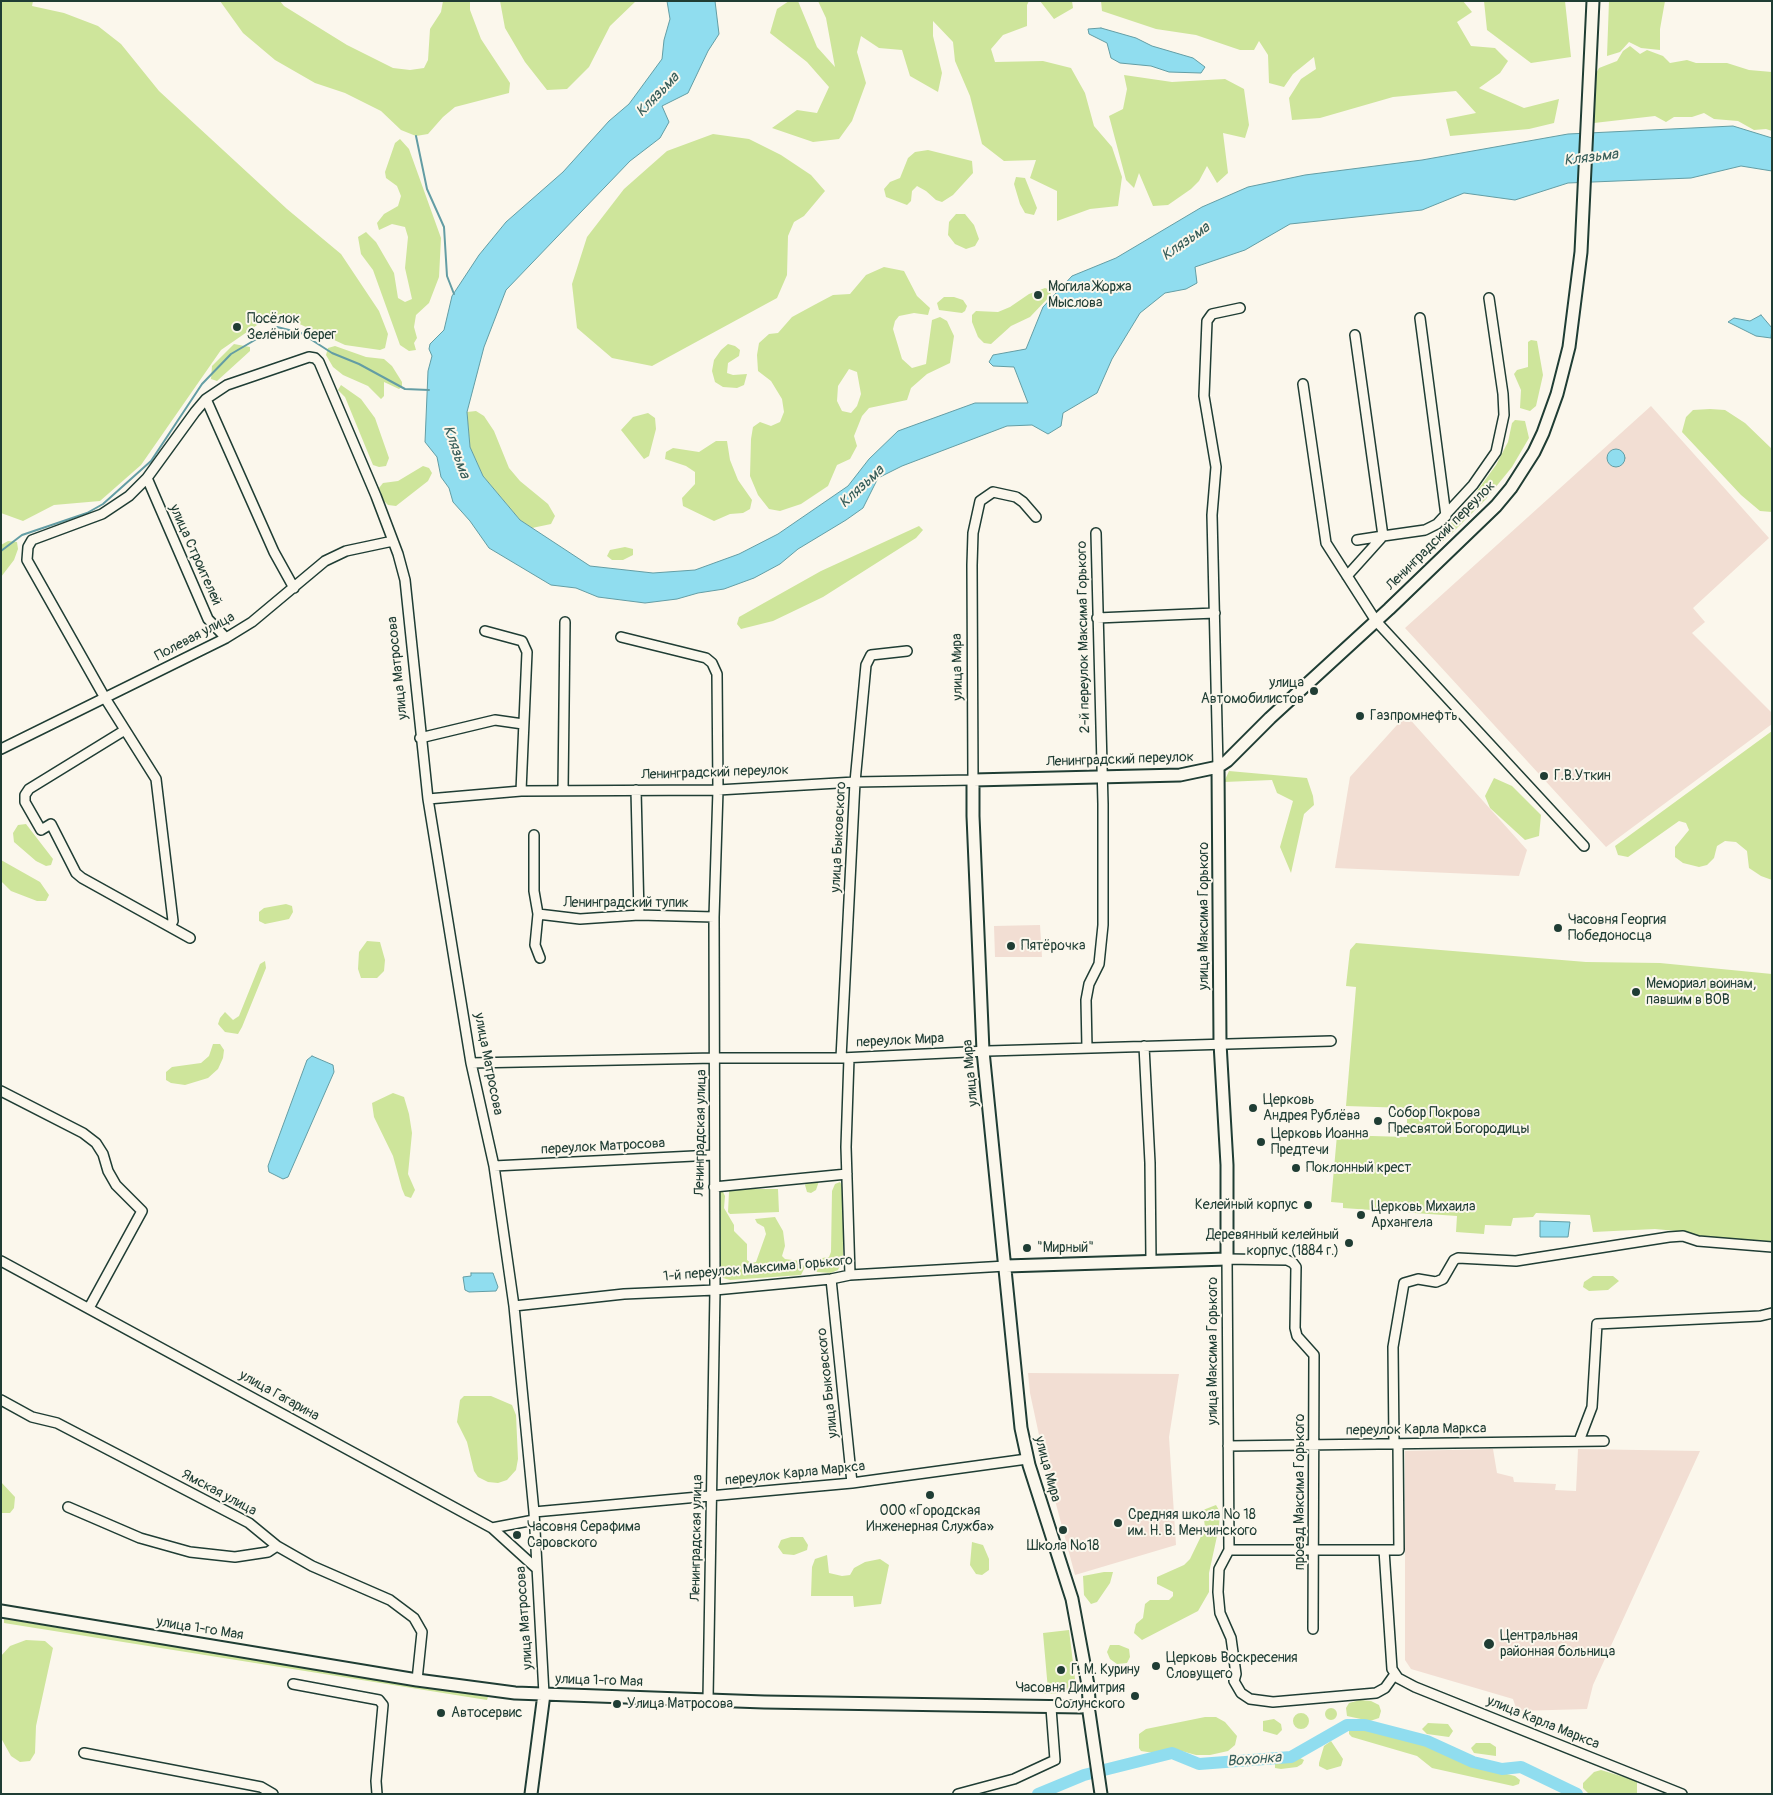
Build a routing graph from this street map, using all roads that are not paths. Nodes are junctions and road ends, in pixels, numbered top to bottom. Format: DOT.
graph roads {
  1 [pos="1593,1"];
  2 [pos="1489,298"];
  3 [pos="1240,308"];
  4 [pos="1420,318"];
  5 [pos="1355,335"];
  6 [pos="1303,384"];
  7 [pos="206,399"];
  8 [pos="146,478"];
  9 [pos="1446,516"];
  10 [pos="1036,517"];
  11 [pos="1096,533"];
  12 [pos="1383,536"];
  13 [pos="1356,540"];
  14 [pos="393,541"];
  15 [pos="1347,576"];
  16 [pos="294,588"];
  17 [pos="1215,613"];
  18 [pos="1097,618"];
  19 [pos="1376,621"];
  20 [pos="565,622"];
  21 [pos="485,631"];
  22 [pos="621,637"];
  23 [pos="226,638"];
  24 [pos="907,652"];
  25 [pos="105,698"];
  26 [pos="523,724"];
  27 [pos="125,730"];
  28 [pos="420,738"];
  29 [pos="1,749"];
  30 [pos="1218,767"];
  31 [pos="1101,776"];
  32 [pos="973,780"];
  33 [pos="855,782"];
  34 [pos="563,790"];
  35 [pos="636,790"];
  36 [pos="718,790"];
  37 [pos="522,791"];
  38 [pos="428,799"];
  39 [pos="534,835"];
  40 [pos="1584,846"];
  41 [pos="538,914"];
  42 [pos="639,915"];
  43 [pos="714,917"];
  44 [pos="170,926"];
  45 [pos="190,938"];
  46 [pos="540,958"];
  47 [pos="1331,1041"];
  48 [pos="1220,1044"];
  49 [pos="1144,1046"];
  50 [pos="1087,1048"];
  51 [pos="983,1051"];
  52 [pos="715,1058"];
  53 [pos="845,1058"];
  54 [pos="471,1063"];
  55 [pos="1,1091"];
  56 [pos="714,1155"];
  57 [pos="494,1166"];
  58 [pos="847,1174"];
  59 [pos="714,1187"];
  60 [pos="1772,1247"];
  61 [pos="1227,1259"];
  62 [pos="1151,1260"];
  63 [pos="1,1261"];
  64 [pos="1006,1266"];
  65 [pos="850,1275"];
  66 [pos="831,1279"];
  67 [pos="715,1290"];
  68 [pos="514,1306"];
  69 [pos="89,1308"];
  70 [pos="1772,1313"];
  71 [pos="1,1400"];
  72 [pos="1579,1441"];
  73 [pos="1604,1441"];
  74 [pos="1396,1444"];
  75 [pos="1314,1445"];
  76 [pos="1228,1446"];
  77 [pos="1027,1459"];
  78 [pos="852,1483"];
  79 [pos="712,1496"];
  80 [pos="68,1507"];
  81 [pos="534,1516"];
  82 [pos="492,1528"];
  83 [pos="277,1546"];
  84 [pos="1229,1550"];
  85 [pos="1314,1550"];
  86 [pos="1384,1550"];
  87 [pos="536,1568"];
  88 [pos="1,1611"];
  89 [pos="1313,1629"];
  90 [pos="1395,1674"];
  91 [pos="416,1680"];
  92 [pos="293,1684"];
  93 [pos="544,1694"];
  94 [pos="708,1699"];
  95 [pos="1086,1706"];
  96 [pos="1052,1708"];
  97 [pos="84,1753"];
  98 [pos="273,1794"];
  99 [pos="377,1794"];
  100 [pos="531,1794"];
  101 [pos="958,1794"];
  102 [pos="1101,1794"];
  103 [pos="1682,1794"];
  1 -- 19 [label="main road, Ленинградский переулок"];
  2 -- 9 [label="street"];
  3 -- 17 [label="street, улица Максима Горького"];
  4 -- 9 [label="street"];
  5 -- 12 [label="street"];
  6 -- 15 [label="street"];
  7 -- 8 [label="street"];
  7 -- 14 [label="street, улица Матросова"];
  7 -- 16 [label="street"];
  8 -- 23 [label="street, улица Строителей"];
  8 -- 25 [label="street"];
  9 -- 12 [label="street"];
  10 -- 32 [label="street, улица Мира"];
  11 -- 18 [label="street, 2-й переулок Максима Горького"];
  12 -- 13 [label="street"];
  12 -- 15 [label="street"];
  14 -- 16 [label="street, Полевая улица"];
  14 -- 28 [label="street, улица Матросова"];
  15 -- 19 [label="street"];
  16 -- 23 [label="street, Полевая улица"];
  17 -- 18 [label="street"];
  17 -- 30 [label="street, улица Максима Горького"];
  18 -- 31 [label="street, 2-й переулок Максима Горького"];
  19 -- 30 [label="main road, Ленинградский переулок"];
  19 -- 40 [label="street"];
  20 -- 34 [label="street"];
  21 -- 26 [label="street"];
  22 -- 36 [label="street, Ленинградская улица"];
  23 -- 25 [label="street, Полевая улица"];
  24 -- 33 [label="street, улица Быковского"];
  25 -- 27 [label="street"];
  25 -- 29 [label="street, Полевая улица"];
  26 -- 28 [label="street"];
  26 -- 37 [label="street"];
  27 -- 44 [label="street"];
  27 -- 44 [label="street"];
  28 -- 38 [label="street, улица Матросова"];
  30 -- 31 [label="main road, Ленинградский переулок"];
  30 -- 48 [label="main road, улица Максима Горького"];
  31 -- 32 [label="main road, Ленинградский переулок"];
  31 -- 50 [label="street, 2-й переулок Максима Горького"];
  32 -- 33 [label="street, Ленинградский переулок"];
  32 -- 51 [label="main road, улица Мира"];
  33 -- 36 [label="street, Ленинградский переулок"];
  33 -- 53 [label="street, улица Быковского"];
  34 -- 35 [label="street, Ленинградский переулок"];
  34 -- 37 [label="street, Ленинградский переулок"];
  35 -- 36 [label="street, Ленинградский переулок"];
  35 -- 42 [label="street"];
  36 -- 43 [label="street, Ленинградская улица"];
  37 -- 38 [label="street, Ленинградский переулок"];
  38 -- 54 [label="street, улица Матросова"];
  39 -- 41 [label="street"];
  41 -- 42 [label="street, Ленинградский тупик"];
  41 -- 46 [label="street"];
  42 -- 43 [label="street, Ленинградский тупик"];
  43 -- 52 [label="street, Ленинградская улица"];
  44 -- 45 [label="street"];
  47 -- 48 [label="street, переулок Мира"];
  48 -- 49 [label="street, переулок Мира"];
  48 -- 61 [label="main road, улица Максима Горького"];
  49 -- 50 [label="street, переулок Мира"];
  49 -- 62 [label="street"];
  50 -- 51 [label="street, переулок Мира"];
  51 -- 53 [label="street, переулок Мира"];
  51 -- 64 [label="main road, улица Мира"];
  52 -- 53 [label="street, переулок Мира"];
  52 -- 54 [label="street, переулок Мира"];
  52 -- 56 [label="street, Ленинградская улица"];
  53 -- 58 [label="street, улица Быковского"];
  54 -- 57 [label="street, улица Матросова"];
  55 -- 69 [label="street"];
  56 -- 57 [label="street, переулок Матросова"];
  56 -- 59 [label="street, Ленинградская улица"];
  57 -- 68 [label="street, улица Матросова"];
  58 -- 59 [label="street"];
  58 -- 65 [label="street, улица Быковского"];
  59 -- 67 [label="street, Ленинградская улица"];
  60 -- 74 [label="street"];
  61 -- 62 [label="main road"];
  61 -- 75 [label="street, проезд Максима Горького"];
  61 -- 76 [label="street, улица Максима Горького"];
  62 -- 64 [label="main road"];
  63 -- 69 [label="street, улица Гагарина"];
  64 -- 65 [label="street, 1-й переулок Максима Горького"];
  64 -- 77 [label="main road, улица Мира"];
  65 -- 66 [label="street, 1-й переулок Максима Горького"];
  66 -- 67 [label="street, 1-й переулок Максима Горького"];
  66 -- 78 [label="street, улица Быковского"];
  67 -- 68 [label="street, 1-й переулок Максима Горького"];
  67 -- 79 [label="street, Ленинградская улица"];
  68 -- 81 [label="street, улица Матросова"];
  69 -- 82 [label="street, улица Гагарина"];
  70 -- 72 [label="street"];
  71 -- 83 [label="street, Ямская улица"];
  72 -- 73 [label="street, переулок Карла Маркса"];
  72 -- 74 [label="street, переулок Карла Маркса"];
  74 -- 75 [label="street, переулок Карла Маркса"];
  74 -- 86 [label="street"];
  75 -- 76 [label="street, переулок Карла Маркса"];
  75 -- 85 [label="street, проезд Максима Горького"];
  76 -- 84 [label="street, улица Максима Горького"];
  77 -- 78 [label="street, переулок Карла Маркса"];
  77 -- 95 [label="main road, улица Мира"];
  78 -- 79 [label="street, переулок Карла Маркса"];
  79 -- 81 [label="street, переулок Карла Маркса"];
  79 -- 94 [label="street, Ленинградская улица"];
  80 -- 83 [label="street"];
  81 -- 82 [label="street, переулок Карла Маркса"];
  81 -- 87 [label="street, улица Матросова"];
  82 -- 87 [label="street, улица Гагарина"];
  83 -- 91 [label="street, Ямская улица"];
  84 -- 85 [label="street"];
  84 -- 90 [label="street"];
  85 -- 86 [label="street"];
  85 -- 89 [label="street, проезд Максима Горького"];
  86 -- 90 [label="street"];
  87 -- 93 [label="street, улица Матросова"];
  88 -- 91 [label="main road, улица 1-го Мая"];
  90 -- 103 [label="street, улица Карла Маркса"];
  91 -- 93 [label="main road, улица 1-го Мая"];
  92 -- 99 [label="street"];
  93 -- 94 [label="main road, улица 1-го Мая"];
  93 -- 100 [label="main road, улица Матросова"];
  94 -- 96 [label="main road, улица 1-го Мая"];
  95 -- 96 [label="main road, улица 1-го Мая"];
  95 -- 102 [label="main road, улица Мира"];
  96 -- 101 [label="street"];
  97 -- 98 [label="street"];
}
